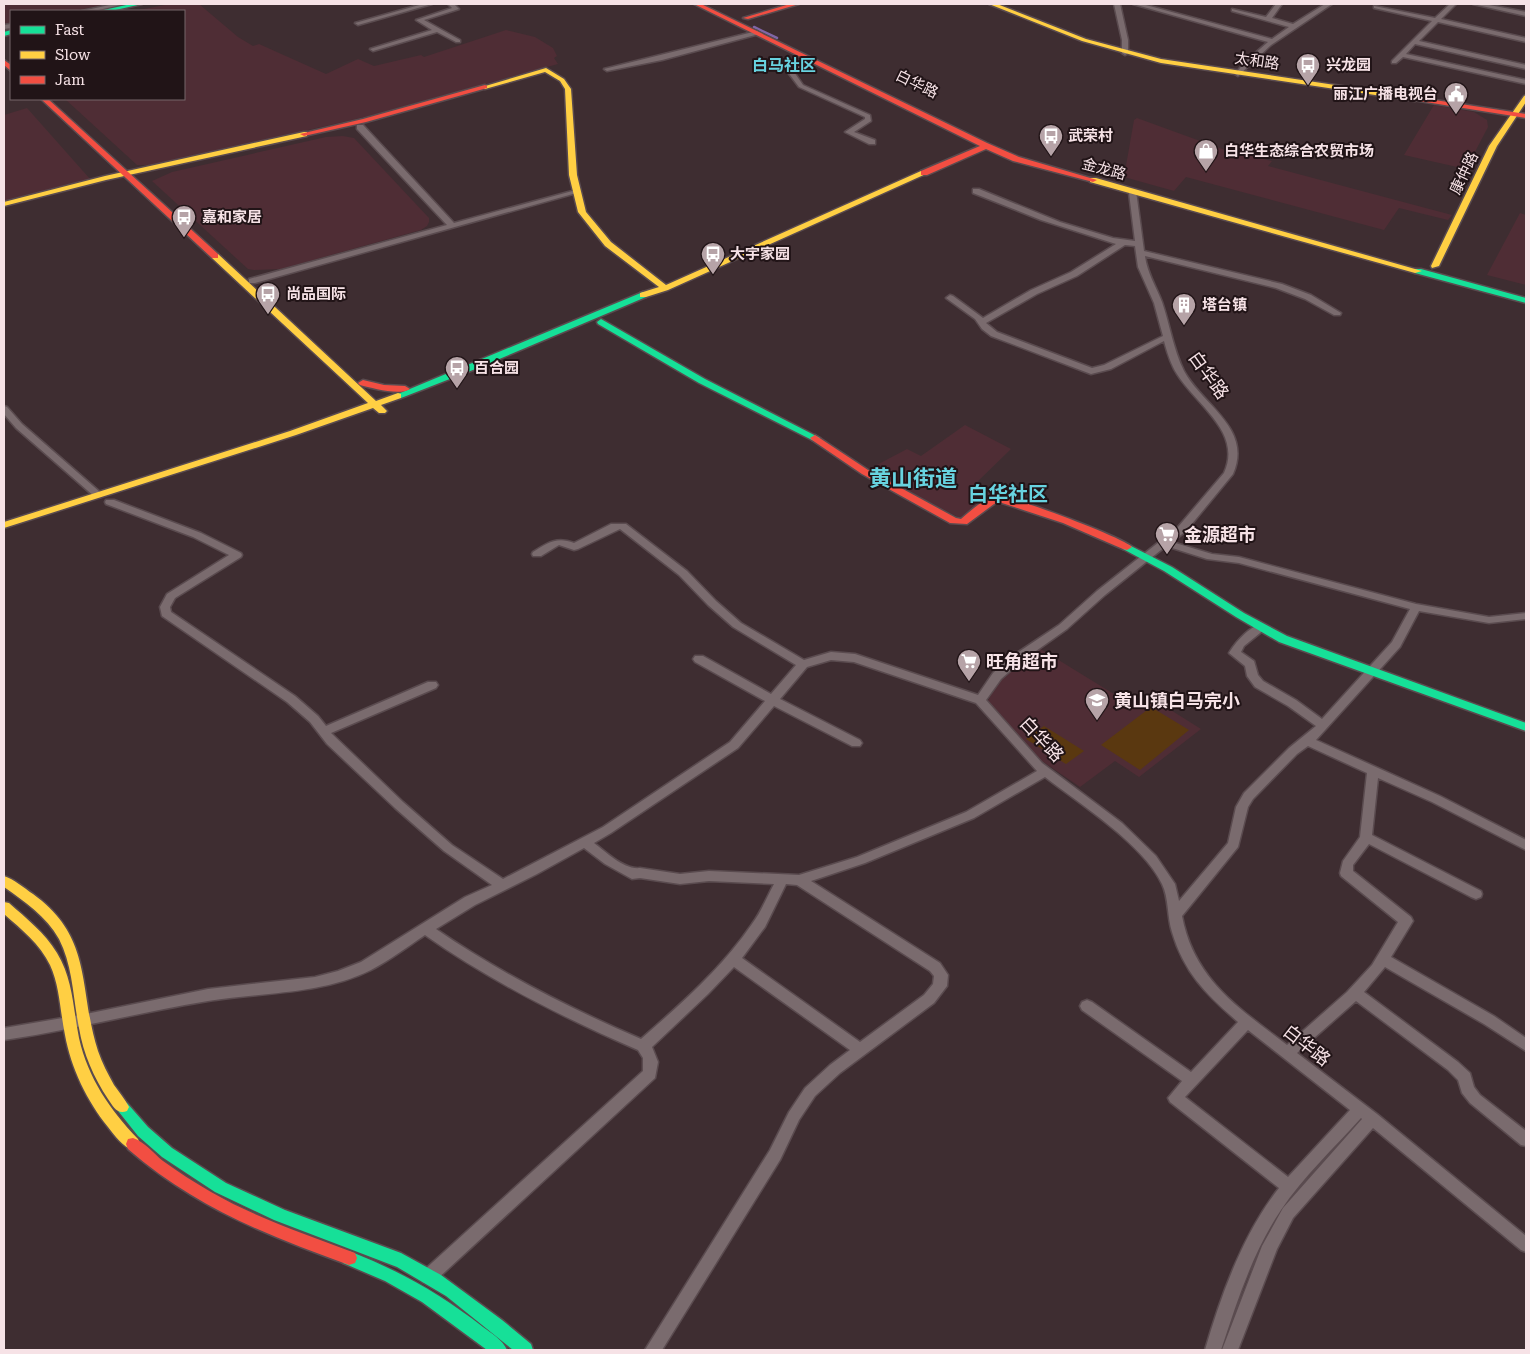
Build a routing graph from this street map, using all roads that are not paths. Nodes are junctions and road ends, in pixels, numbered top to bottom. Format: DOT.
graph roads {
  1 [pos="122,4"];
  2 [pos="139,4"];
  3 [pos="153,4"];
  4 [pos="429,4"];
  5 [pos="451,4"];
  6 [pos="697,4"];
  7 [pos="716,4"];
  8 [pos="796,4"];
  9 [pos="992,4"];
  10 [pos="1117,4"];
  11 [pos="1136,4"];
  12 [pos="1278,4"];
  13 [pos="1329,4"];
  14 [pos="1454,4"];
  15 [pos="1476,4"];
  16 [pos="1376,7"];
  17 [pos="90,10"];
  18 [pos="107,10"];
  19 [pos="120,10"];
  20 [pos="1234,10"];
  21 [pos="1526,14"];
  22 [pos="746,18"];
  23 [pos="1268,19"];
  24 [pos="1436,21"];
  25 [pos="358,23"];
  26 [pos="1296,27"];
  27 [pos="438,30"];
  28 [pos="757,33"];
  29 [pos="1526,40"];
  30 [pos="1273,41"];
  31 [pos="458,42"];
  32 [pos="1413,42"];
  33 [pos="373,49"];
  34 [pos="1125,53"];
  35 [pos="1401,55"];
  36 [pos="816,62"];
  37 [pos="1394,62"];
  38 [pos="1526,67"];
  39 [pos="607,69"];
  40 [pos="549,72"];
  41 [pos="1238,74"];
  42 [pos="1526,82"];
  43 [pos="1526,97"];
  44 [pos="45,100"];
  45 [pos="53,100"];
  46 [pos="1522,113"];
  47 [pos="360,127"];
  48 [pos="872,142"];
  49 [pos="986,146"];
  50 [pos="131,175"];
  51 [pos="1136,189"];
  52 [pos="976,191"];
  53 [pos="576,192"];
  54 [pos="4,204"];
  55 [pos="4,210"];
  56 [pos="452,226"];
  57 [pos="1124,243"];
  58 [pos="1139,248"];
  59 [pos="1439,267"];
  60 [pos="252,281"];
  61 [pos="665,288"];
  62 [pos="1526,290"];
  63 [pos="950,298"];
  64 [pos="1526,301"];
  65 [pos="1337,312"];
  66 [pos="601,322"];
  67 [pos="981,322"];
  68 [pos="1167,337"];
  69 [pos="360,385"];
  70 [pos="425,386"];
  71 [pos="383,407"];
  72 [pos="4,409"];
  73 [pos="338,417"];
  74 [pos="98,495"];
  75 [pos="110,502"];
  76 [pos="4,525"];
  77 [pos="4,537"];
  78 [pos="1166,543"];
  79 [pos="536,554"];
  80 [pos="1147,558"];
  81 [pos="1416,607"];
  82 [pos="1526,616"];
  83 [pos="1261,627"];
  84 [pos="699,659"];
  85 [pos="803,664"];
  86 [pos="1372,670"];
  87 [pos="432,685"];
  88 [pos="772,700"];
  89 [pos="980,700"];
  90 [pos="1323,725"];
  91 [pos="1526,727"];
  92 [pos="324,731"];
  93 [pos="1307,740"];
  94 [pos="856,743"];
  95 [pos="1045,772"];
  96 [pos="1373,772"];
  97 [pos="1366,837"];
  98 [pos="586,842"];
  99 [pos="1526,846"];
  100 [pos="783,878"];
  101 [pos="799,880"];
  102 [pos="4,881"];
  103 [pos="502,885"];
  104 [pos="1476,894"];
  105 [pos="4,907"];
  106 [pos="1175,915"];
  107 [pos="426,929"];
  108 [pos="732,958"];
  109 [pos="1384,960"];
  110 [pos="1355,993"];
  111 [pos="1087,1006"];
  112 [pos="86,1020"];
  113 [pos="1247,1022"];
  114 [pos="70,1023"];
  115 [pos="4,1034"];
  116 [pos="1526,1045"];
  117 [pos="643,1046"];
  118 [pos="860,1050"];
  119 [pos="1288,1053"];
  120 [pos="1191,1080"];
  121 [pos="1366,1114"];
  122 [pos="1526,1140"];
  123 [pos="1289,1187"];
  124 [pos="1526,1245"];
  125 [pos="428,1277"];
  126 [pos="499,1350"];
  127 [pos="525,1350"];
  128 [pos="652,1350"];
  129 [pos="1213,1350"];
  130 [pos="1230,1350"];
  1 -- 17 [label="street"];
  2 -- 18 [label="main road"];
  3 -- 19 [label="main road"];
  4 -- 25 [label="street"];
  5 -- 27 [label="street"];
  6 -- 28 [label="main road, 金龙路"];
  7 -- 22 [label="main road, 白华路"];
  8 -- 22 [label="main road"];
  9 -- 34 [label="main road, 太和路"];
  10 -- 34 [label="street"];
  11 -- 30 [label="street"];
  12 -- 23 [label="street"];
  13 -- 26 [label="street"];
  14 -- 24 [label="street"];
  15 -- 21 [label="street"];
  16 -- 24 [label="street"];
  20 -- 23 [label="street"];
  22 -- 51 [label="main road, 白华路"];
  23 -- 26 [label="street"];
  24 -- 29 [label="street"];
  24 -- 32 [label="street"];
  26 -- 30 [label="street"];
  27 -- 31 [label="street"];
  27 -- 33 [label="street"];
  28 -- 36 [label="main road, 金龙路"];
  28 -- 39 [label="street"];
  30 -- 41 [label="street"];
  32 -- 35 [label="street"];
  32 -- 38 [label="street"];
  34 -- 41 [label="main road, 太和路"];
  35 -- 37 [label="street"];
  35 -- 42 [label="street"];
  36 -- 48 [label="street"];
  36 -- 49 [label="main road, 金龙路"];
  40 -- 47 [label="main road"];
  40 -- 50 [label="main road"];
  40 -- 53 [label="main road"];
  41 -- 46 [label="main road, 太和路"];
  43 -- 46 [label="main road, 康仲路"];
  44 -- 50 [label="main road"];
  45 -- 50 [label="main road"];
  46 -- 59 [label="main road, 康仲路"];
  47 -- 50 [label="main road"];
  47 -- 56 [label="street"];
  49 -- 51 [label="main road, 金龙路"];
  49 -- 61 [label="main road"];
  50 -- 54 [label="main road"];
  50 -- 55 [label="main road"];
  50 -- 60 [label="main road"];
  50 -- 69 [label="main road"];
  51 -- 58 [label="street, 白华路"];
  51 -- 59 [label="main road, 金龙路"];
  51 -- 64 [label="main road, 金龙路"];
  52 -- 57 [label="street"];
  53 -- 56 [label="street"];
  53 -- 61 [label="main road"];
  56 -- 60 [label="street"];
  57 -- 58 [label="street"];
  57 -- 67 [label="street"];
  58 -- 65 [label="street"];
  58 -- 68 [label="street, 白华路"];
  59 -- 62 [label="main road, 金龙路"];
  60 -- 69 [label="main road"];
  61 -- 66 [label="main road"];
  61 -- 70 [label="main road"];
  63 -- 67 [label="street"];
  66 -- 71 [label="main road"];
  66 -- 80 [label="main road"];
  67 -- 68 [label="street"];
  68 -- 78 [label="street, 白华路"];
  69 -- 70 [label="main road"];
  69 -- 71 [label="main road"];
  69 -- 73 [label="main road"];
  70 -- 71 [label="main road"];
  71 -- 73 [label="main road"];
  71 -- 75 [label="main road"];
  72 -- 74 [label="street"];
  73 -- 74 [label="main road"];
  74 -- 76 [label="main road"];
  75 -- 77 [label="main road"];
  75 -- 92 [label="street"];
  78 -- 80 [label="street, 白华路"];
  78 -- 81 [label="street"];
  79 -- 85 [label="street"];
  80 -- 83 [label="main road"];
  80 -- 89 [label="street, 白华路"];
  81 -- 82 [label="street"];
  81 -- 86 [label="street"];
  83 -- 86 [label="main road"];
  83 -- 90 [label="street"];
  84 -- 88 [label="street"];
  85 -- 88 [label="street"];
  85 -- 89 [label="street"];
  86 -- 90 [label="street"];
  86 -- 91 [label="main road"];
  87 -- 92 [label="street"];
  88 -- 94 [label="street"];
  88 -- 98 [label="street"];
  89 -- 95 [label="street, 白华路"];
  90 -- 93 [label="street"];
  92 -- 103 [label="street"];
  93 -- 96 [label="street"];
  93 -- 106 [label="street"];
  95 -- 101 [label="street"];
  95 -- 106 [label="street, 白华路"];
  96 -- 97 [label="street"];
  96 -- 99 [label="street"];
  97 -- 104 [label="street"];
  97 -- 109 [label="street"];
  98 -- 100 [label="street"];
  98 -- 103 [label="street"];
  100 -- 101 [label="street"];
  100 -- 108 [label="street"];
  101 -- 118 [label="street"];
  102 -- 112 [label="main road"];
  103 -- 107 [label="street"];
  105 -- 114 [label="main road"];
  106 -- 113 [label="street, 白华路"];
  107 -- 112 [label="street"];
  107 -- 117 [label="street"];
  108 -- 117 [label="street"];
  108 -- 118 [label="street"];
  109 -- 110 [label="street"];
  109 -- 116 [label="street"];
  110 -- 119 [label="street"];
  110 -- 122 [label="street"];
  111 -- 120 [label="street"];
  112 -- 114 [label="street"];
  112 -- 125 [label="main road"];
  113 -- 119 [label="street, 白华路"];
  113 -- 120 [label="street"];
  114 -- 115 [label="street"];
  114 -- 126 [label="main road"];
  117 -- 125 [label="street"];
  118 -- 128 [label="street"];
  119 -- 121 [label="street, 白华路"];
  120 -- 123 [label="street"];
  121 -- 123 [label="street"];
  121 -- 124 [label="street, 白华路"];
  121 -- 130 [label="street"];
  123 -- 129 [label="street"];
  125 -- 127 [label="main road"];
}
